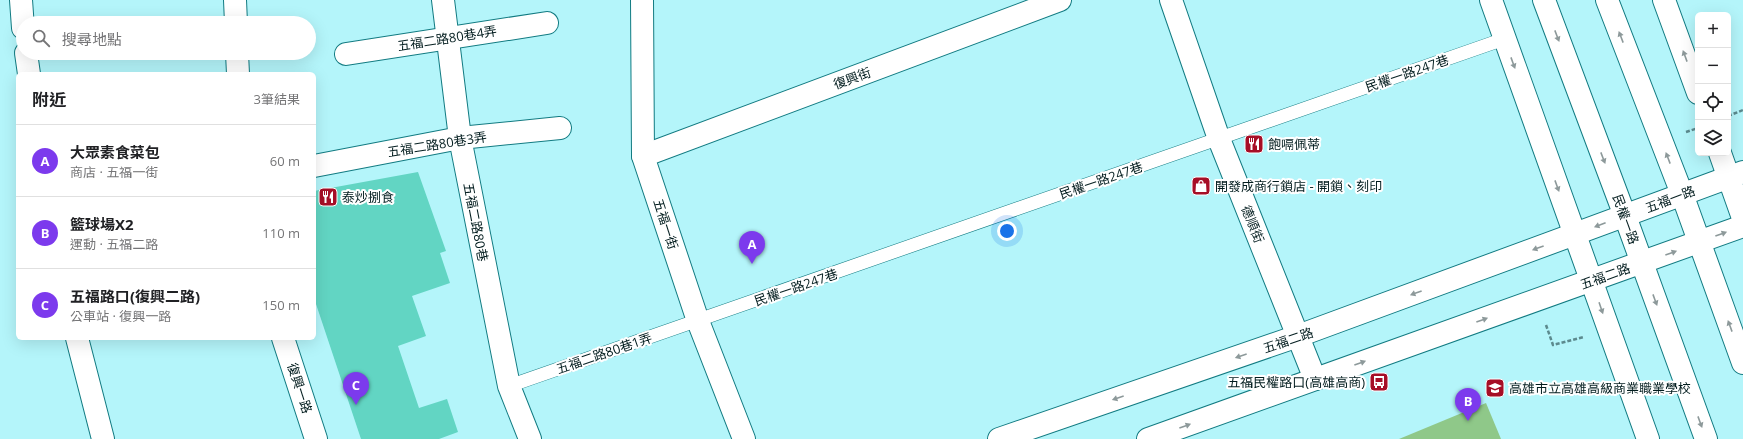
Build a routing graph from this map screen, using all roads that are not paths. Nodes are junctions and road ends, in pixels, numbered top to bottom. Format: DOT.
graph roads {
  1 [pos="21,0"];
  2 [pos="235,0"];
  3 [pos="443,0"];
  4 [pos="642,0"];
  5 [pos="1060,0"];
  6 [pos="1171,0"];
  7 [pos="1491,0"];
  8 [pos="1544,0"];
  9 [pos="1607,0"];
  10 [pos="1664,0"];
  11 [pos="22,16"];
  12 [pos="236,16"];
  13 [pos="547,23"];
  14 [pos="447,38"];
  15 [pos="1504,39"];
  16 [pos="346,54"];
  17 [pos="27,60"];
  18 [pos="237,60"];
  19 [pos="29,72"];
  20 [pos="238,72"];
  21 [pos="1695,85"];
  22 [pos="560,128"];
  23 [pos="460,138"];
  24 [pos="1219,139"];
  25 [pos="643,156"];
  26 [pos="1722,156"];
  27 [pos="316,166"];
  28 [pos="1736,175"];
  29 [pos="1682,194"];
  30 [pos="1625,216"];
  31 [pos="1743,218"];
  32 [pos="1743,226"];
  33 [pos="1575,235"];
  34 [pos="1700,242"];
  35 [pos="1642,263"];
  36 [pos="1592,281"];
  37 [pos="698,321"];
  38 [pos="1298,336"];
  39 [pos="78,340"];
  40 [pos="284,340"];
  41 [pos="1743,363"];
  42 [pos="1315,379"];
  43 [pos="509,386"];
  44 [pos="104,439"];
  45 [pos="316,439"];
  46 [pos="530,439"];
  47 [pos="744,439"];
  48 [pos="998,439"];
  49 [pos="1148,439"];
  50 [pos="1648,439"];
  51 [pos="1706,439"];
  1 -- 11 [label="street"];
  2 -- 12 [label="street"];
  3 -- 14 [label="street, 五福二路80巷"];
  4 -- 25 [label="street, 五福一街"];
  5 -- 25 [label="street, 復興街"];
  6 -- 24 [label="street, 德順街"];
  7 -- 15 [label="street"];
  8 -- 30 [label="street, 民權一路, one-way"];
  29 -- 9 [label="street, one-way"];
  21 -- 10 [label="street, one-way"];
  13 -- 14 [label="street, 五福二路80巷4弄"];
  14 -- 16 [label="street, 五福二路80巷4弄"];
  14 -- 23 [label="street, 五福二路80巷"];
  15 -- 24 [label="lane, 民權一路247巷"];
  15 -- 33 [label="street, one-way"];
  17 -- 19 [label="street"];
  18 -- 20 [label="street"];
  22 -- 23 [label="street, 五福二路80巷3弄"];
  23 -- 27 [label="street, 五福二路80巷3弄"];
  23 -- 43 [label="street, 五福二路80巷"];
  24 -- 37 [label="lane, 民權一路247巷"];
  24 -- 38 [label="street, 德順街"];
  25 -- 37 [label="street, 五福一街"];
  26 -- 28 [label="street"];
  28 -- 29 [label="street, 五福一路"];
  28 -- 31 [label="street"];
  29 -- 30 [label="street, 五福一路"];
  29 -- 34 [label="street"];
  30 -- 33 [label="street, 五福一路, one-way"];
  30 -- 35 [label="street, 民權一路"];
  34 -- 32 [label="street, one-way"];
  33 -- 36 [label="street"];
  33 -- 38 [label="street, 五福二路, one-way"];
  35 -- 34 [label="street, 五福二路, one-way"];
  41 -- 34 [label="street, one-way"];
  35 -- 36 [label="street, 五福二路"];
  35 -- 51 [label="street, 民權一路, one-way"];
  42 -- 36 [label="street, 五福二路, one-way"];
  36 -- 50 [label="street, one-way"];
  37 -- 43 [label="lane, 五福二路80巷1弄"];
  37 -- 47 [label="street, 五福一街"];
  38 -- 42 [label="street, 德順街"];
  38 -- 48 [label="street, 五福二路, one-way"];
  39 -- 44 [label="street"];
  40 -- 45 [label="street, 復興一路"];
  49 -- 42 [label="street, 五福二路, one-way"];
  43 -- 46 [label="street, 五福二路80巷"];
}
